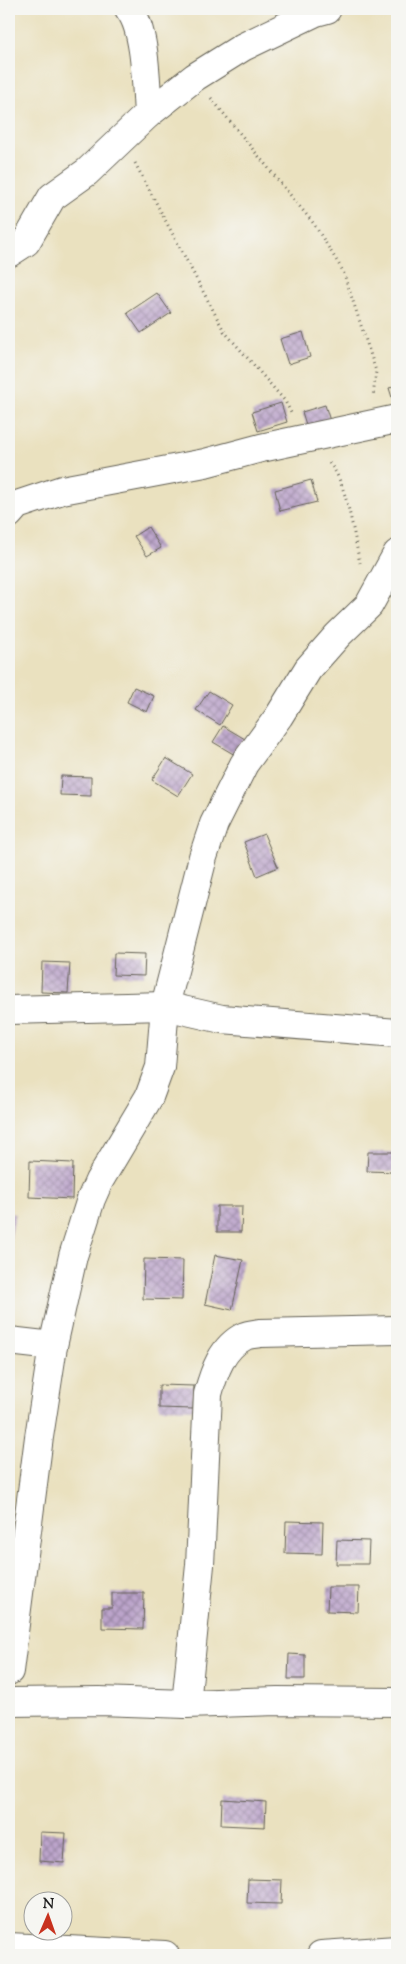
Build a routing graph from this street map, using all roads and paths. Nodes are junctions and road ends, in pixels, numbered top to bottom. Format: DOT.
graph roads {
  1 [pos="129,9"];
  2 [pos="327,9"];
  3 [pos="194,77"];
  4 [pos="148,114"];
  5 [pos="123,139"];
  6 [pos="9,253"];
  7 [pos="397,419"];
  8 [pos="369,424"];
  9 [pos="304,439"];
  10 [pos="9,514"];
  11 [pos="397,554"];
  12 [pos="397,584"];
  13 [pos="369,605"];
  14 [pos="165,1006"];
  15 [pos="9,1010"];
  16 [pos="397,1033"];
  17 [pos="397,1330"];
  18 [pos="9,1341"];
  19 [pos="53,1346"];
  20 [pos="9,1671"];
  21 [pos="9,1702"];
  22 [pos="397,1702"];
  23 [pos="186,1704"];
  24 [pos="9,1947"];
  25 [pos="397,1950"];
  26 [pos="165,1955"];
  27 [pos="321,1955"];
  1 -- 4 [label="street"];
  2 -- 3 [label="street"];
  3 -- 4 [label="street"];
  3 -- 8 [label="path"];
  4 -- 5 [label="street"];
  5 -- 6 [label="street"];
  5 -- 9 [label="path"];
  7 -- 8 [label="street"];
  8 -- 9 [label="street"];
  9 -- 10 [label="street"];
  9 -- 13 [label="path"];
  11 -- 13 [label="street"];
  12 -- 13 [label="street"];
  13 -- 14 [label="street"];
  14 -- 15 [label="street"];
  14 -- 16 [label="street"];
  14 -- 19 [label="street"];
  17 -- 23 [label="street"];
  18 -- 19 [label="street"];
  19 -- 20 [label="street"];
  21 -- 23 [label="street"];
  22 -- 23 [label="street"];
  24 -- 26 [label="street"];
  25 -- 27 [label="street"];
}
